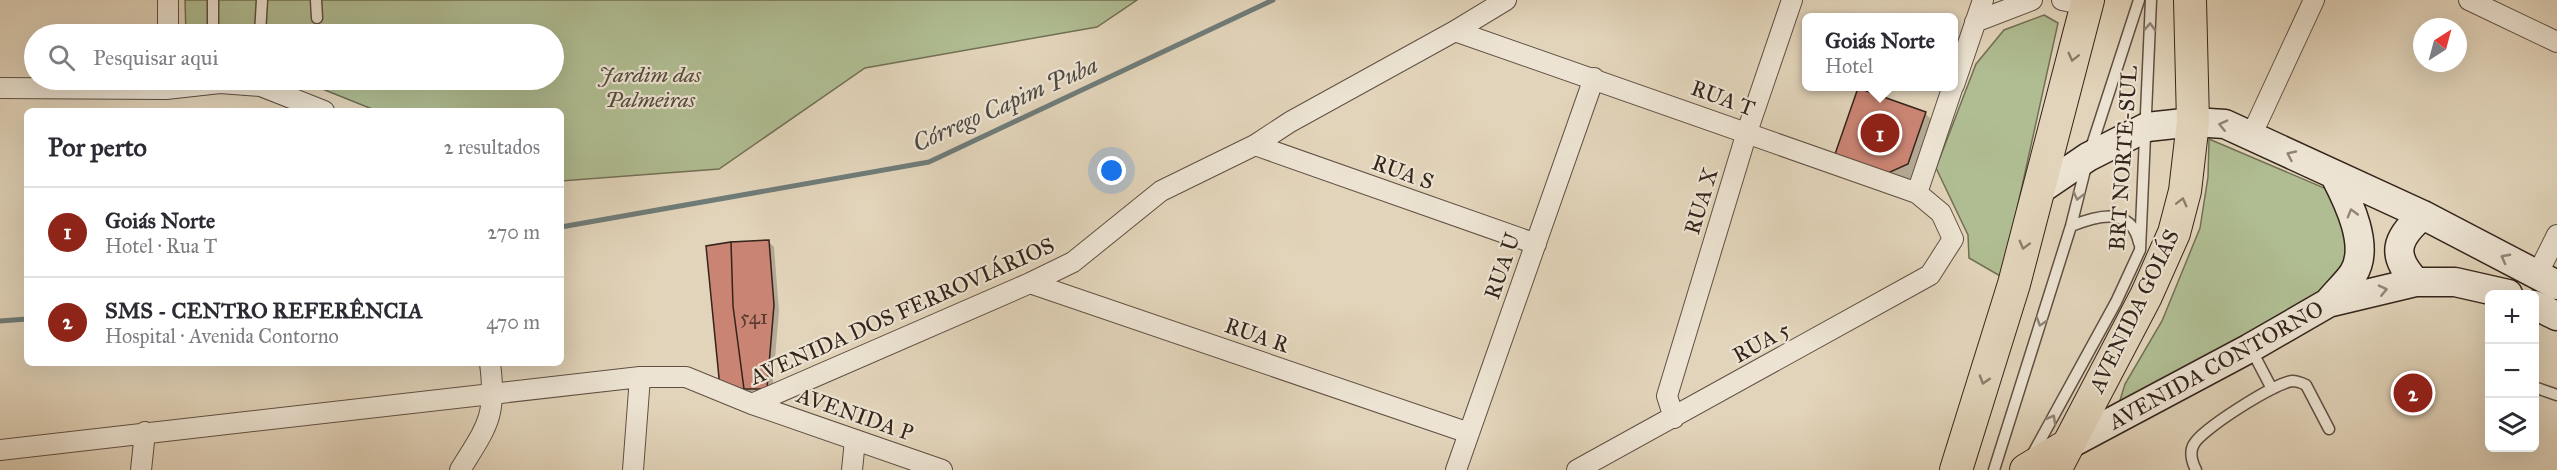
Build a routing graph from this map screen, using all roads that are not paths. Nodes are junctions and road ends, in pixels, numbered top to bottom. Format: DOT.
graph roads {
  1 [pos="168,0"];
  2 [pos="213,0"];
  3 [pos="262,0"];
  4 [pos="316,0"];
  5 [pos="1506,0"];
  6 [pos="1792,0"];
  7 [pos="1983,0"];
  8 [pos="1999,0"];
  9 [pos="2032,0"];
  10 [pos="2139,0"];
  11 [pos="2151,0"];
  12 [pos="2190,0"];
  13 [pos="2314,0"];
  14 [pos="2469,0"];
  15 [pos="2078,2"];
  16 [pos="317,18"];
  17 [pos="1975,22"];
  18 [pos="168,24"];
  19 [pos="213,24"];
  20 [pos="261,24"];
  21 [pos="1455,31"];
  22 [pos="2557,42"];
  23 [pos="1958,71"];
  24 [pos="1594,78"];
  25 [pos="24,87"];
  26 [pos="0,88"];
  27 [pos="271,90"];
  28 [pos="1951,91"];
  29 [pos="316,108"];
  30 [pos="2193,122"];
  31 [pos="2147,128"];
  32 [pos="1747,132"];
  33 [pos="2251,136"];
  34 [pos="1255,145"];
  35 [pos="2088,157"];
  36 [pos="2335,176"];
  37 [pos="2038,191"];
  38 [pos="1917,193"];
  39 [pos="2423,215"];
  40 [pos="2071,226"];
  41 [pos="2557,235"];
  42 [pos="1953,239"];
  43 [pos="1536,244"];
  44 [pos="2140,250"];
  45 [pos="2547,280"];
  46 [pos="2416,282"];
  47 [pos="1030,284"];
  48 [pos="2490,290"];
  49 [pos="2328,303"];
  50 [pos="2539,307"];
  51 [pos="2557,316"];
  52 [pos="2250,348"];
  53 [pos="490,366"];
  54 [pos="640,376"];
  55 [pos="2539,388"];
  56 [pos="2272,389"];
  57 [pos="494,394"];
  58 [pos="2557,395"];
  59 [pos="752,404"];
  60 [pos="1674,418"];
  61 [pos="2329,429"];
  62 [pos="145,432"];
  63 [pos="1469,433"];
  64 [pos="855,440"];
  65 [pos="0,450"];
  66 [pos="2061,457"];
  67 [pos="141,470"];
  68 [pos="460,470"];
  69 [pos="633,470"];
  70 [pos="852,470"];
  71 [pos="942,470"];
  72 [pos="1456,470"];
  73 [pos="1577,470"];
  74 [pos="1956,470"];
  75 [pos="1994,470"];
  76 [pos="2025,470"];
  77 [pos="2196,470"];
  1 -- 18 [label="street"];
  2 -- 19 [label="lane"];
  3 -- 20 [label="lane"];
  4 -- 16 [label="lane"];
  5 -- 21 [label="street, AVENIDA DOS FERROVIÁRIOS"];
  6 -- 32 [label="street, RUA X"];
  7 -- 17 [label="street"];
  8 -- 17 [label="street"];
  9 -- 17 [label="street"];
  10 -- 35 [label="lane, BRT NORTE-SUL"];
  31 -- 11 [label="lane, BRT NORTE-SUL, one-way"];
  12 -- 30 [label="main road, AVENIDA GOIÁS"];
  13 -- 33 [label="street"];
  14 -- 22 [label="street"];
  15 -- 37 [label="main road, one-way"];
  17 -- 23 [label="street"];
  21 -- 24 [label="street, RUA T"];
  21 -- 34 [label="street, AVENIDA DOS FERROVIÁRIOS"];
  24 -- 32 [label="street, RUA T"];
  24 -- 43 [label="street, RUA U"];
  25 -- 26 [label="street"];
  27 -- 29 [label="street"];
  28 -- 38 [label="street"];
  30 -- 31 [label="main road"];
  33 -- 30 [label="main road, one-way"];
  66 -- 30 [label="main road, AVENIDA GOIÁS, one-way"];
  31 -- 35 [label="main road"];
  31 -- 44 [label="lane, BRT NORTE-SUL"];
  32 -- 38 [label="street, RUA T"];
  32 -- 60 [label="street, RUA X"];
  36 -- 33 [label="main road, one-way"];
  34 -- 43 [label="street, RUA S"];
  34 -- 47 [label="street, AVENIDA DOS FERROVIÁRIOS"];
  35 -- 37 [label="main road"];
  35 -- 40 [label="lane, BRT NORTE-SUL, one-way"];
  36 -- 39 [label="main road"];
  49 -- 36 [label="main road, one-way"];
  37 -- 74 [label="main road, one-way"];
  38 -- 42 [label="street, RUA T"];
  45 -- 39 [label="main road, one-way"];
  39 -- 46 [label="main road"];
  40 -- 44 [label="lane"];
  40 -- 75 [label="lane, BRT NORTE-SUL, one-way"];
  41 -- 45 [label="street"];
  42 -- 60 [label="street, RUA 5"];
  43 -- 63 [label="street, RUA U"];
  76 -- 44 [label="lane, BRT NORTE-SUL, one-way"];
  46 -- 48 [label="main road, AVENIDA CONTORNO"];
  49 -- 46 [label="main road, AVENIDA CONTORNO, one-way"];
  47 -- 59 [label="street, AVENIDA DOS FERROVIÁRIOS"];
  47 -- 63 [label="street, RUA R"];
  49 -- 52 [label="main road, AVENIDA CONTORNO"];
  50 -- 51 [label="main road"];
  52 -- 56 [label="lane"];
  52 -- 66 [label="main road, AVENIDA CONTORNO"];
  53 -- 57 [label="street"];
  54 -- 57 [label="street, AVENIDA DOS FERROVIÁRIOS"];
  54 -- 59 [label="street, AVENIDA DOS FERROVIÁRIOS"];
  54 -- 69 [label="street"];
  55 -- 58 [label="lane"];
  56 -- 61 [label="lane"];
  56 -- 77 [label="lane"];
  57 -- 62 [label="street, AVENIDA DOS FERROVIÁRIOS"];
  57 -- 68 [label="street"];
  59 -- 64 [label="street, AVENIDA P"];
  60 -- 73 [label="street, RUA 5"];
  62 -- 65 [label="street, AVENIDA DOS FERROVIÁRIOS"];
  62 -- 67 [label="street"];
  63 -- 72 [label="street, RUA U"];
  64 -- 70 [label="street"];
  64 -- 71 [label="street, AVENIDA P"];
  66 -- 76 [label="main road"];
}
